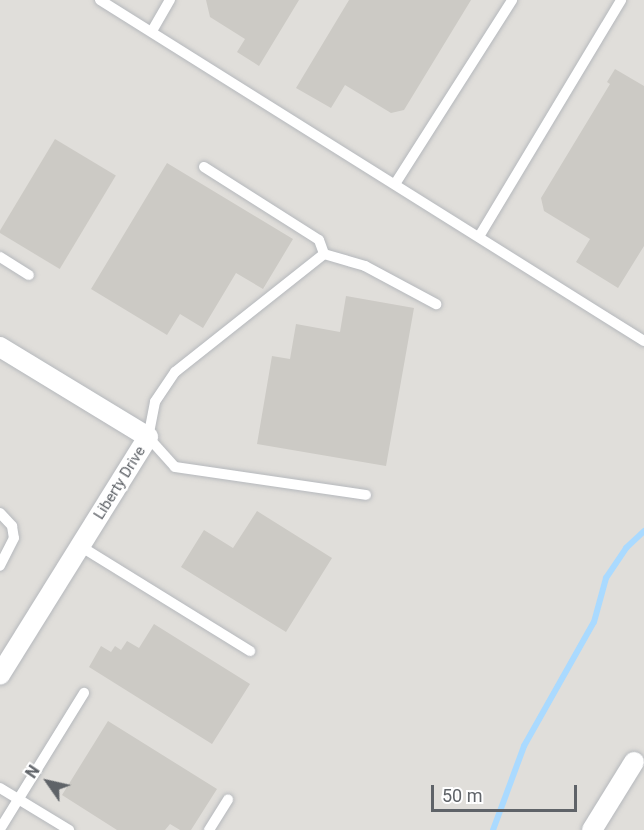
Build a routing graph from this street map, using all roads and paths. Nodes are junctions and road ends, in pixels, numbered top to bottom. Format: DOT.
graph roads {
  1 [pos="100,0"];
  2 [pos="170,0"];
  3 [pos="512,0"];
  4 [pos="621,0"];
  5 [pos="152,31"];
  6 [pos="204,168"];
  7 [pos="395,184"];
  8 [pos="480,235"];
  9 [pos="324,254"];
  10 [pos="0,257"];
  11 [pos="29,275"];
  12 [pos="436,304"];
  13 [pos="644,341"];
  14 [pos="0,347"];
  15 [pos="148,437"];
  16 [pos="366,495"];
  17 [pos="0,513"];
  18 [pos="80,546"];
  19 [pos="0,566"];
  20 [pos="250,651"];
  21 [pos="3,664"];
  22 [pos="84,693"];
  23 [pos="641,762"];
  24 [pos="0,788"];
  25 [pos="228,799"];
  26 [pos="19,800"];
  27 [pos="0,829"];
  28 [pos="69,830"];
  29 [pos="209,830"];
  30 [pos="592,830"];
  1 -- 5 [label="lane"];
  2 -- 5 [label="lane"];
  3 -- 7 [label="lane"];
  4 -- 8 [label="lane"];
  5 -- 7 [label="lane"];
  6 -- 9 [label="lane"];
  7 -- 8 [label="lane"];
  8 -- 13 [label="lane"];
  9 -- 12 [label="lane"];
  9 -- 15 [label="lane"];
  10 -- 11 [label="lane"];
  14 -- 15 [label="street, Liberty Drive"];
  15 -- 16 [label="lane"];
  15 -- 18 [label="street, Liberty Drive"];
  17 -- 19 [label="lane"];
  18 -- 20 [label="lane"];
  18 -- 21 [label="street, Liberty Drive"];
  22 -- 26 [label="lane"];
  23 -- 30 [label="street"];
  24 -- 26 [label="lane"];
  25 -- 29 [label="lane"];
  26 -- 27 [label="lane"];
  26 -- 28 [label="lane"];
}
